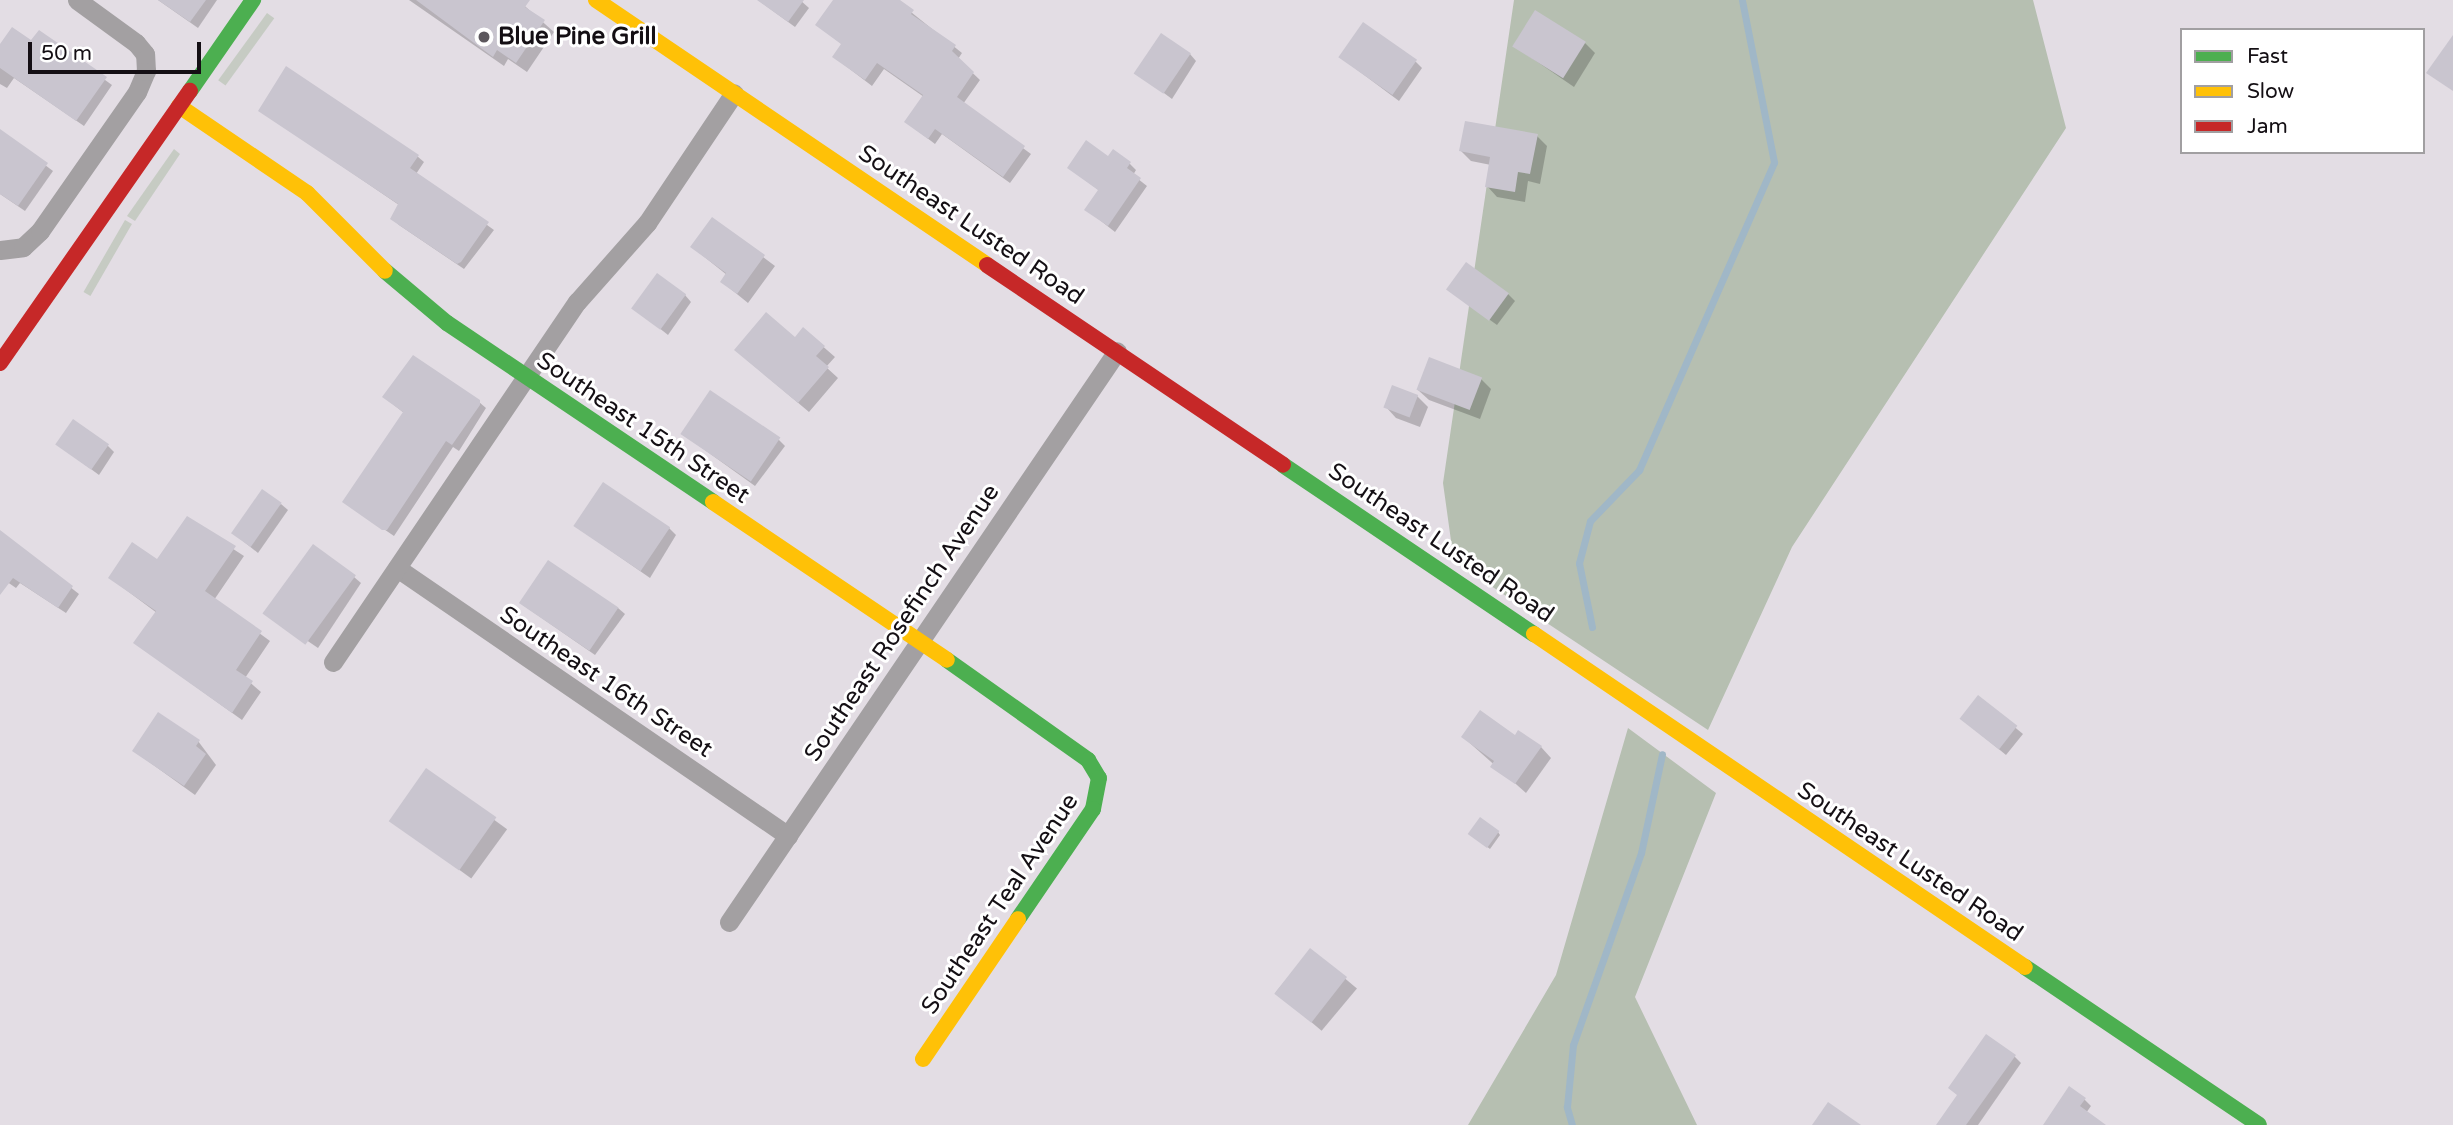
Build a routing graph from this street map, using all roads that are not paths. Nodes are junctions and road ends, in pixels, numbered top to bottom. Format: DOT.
graph roads {
  1 [pos="78,0"];
  2 [pos="253,0"];
  3 [pos="596,0"];
  4 [pos="734,93"];
  5 [pos="179,106"];
  6 [pos="0,250"];
  7 [pos="1116,351"];
  8 [pos="0,363"];
  9 [pos="527,377"];
  10 [pos="397,568"];
  11 [pos="920,641"];
  12 [pos="333,662"];
  13 [pos="1095,770"];
  14 [pos="788,836"];
  15 [pos="729,922"];
  16 [pos="923,1059"];
  17 [pos="2259,1125"];
  1 -- 6 [label="street"];
  2 -- 5 [label="main road"];
  3 -- 4 [label="main road, Southeast Lusted Road"];
  4 -- 7 [label="main road, Southeast Lusted Road"];
  4 -- 9 [label="street"];
  5 -- 8 [label="main road"];
  5 -- 9 [label="main road, Southeast 15th Street"];
  7 -- 11 [label="street, Southeast Rosefinch Avenue"];
  7 -- 17 [label="main road, Southeast Lusted Road"];
  9 -- 10 [label="street"];
  9 -- 11 [label="main road, Southeast 15th Street"];
  10 -- 12 [label="street"];
  10 -- 14 [label="street, Southeast 16th Street"];
  11 -- 13 [label="main road, Southeast 15th Street"];
  11 -- 14 [label="street, Southeast Rosefinch Avenue"];
  13 -- 16 [label="main road, Southeast Teal Avenue"];
  14 -- 15 [label="street, Southeast Rosefinch Avenue"];
}
